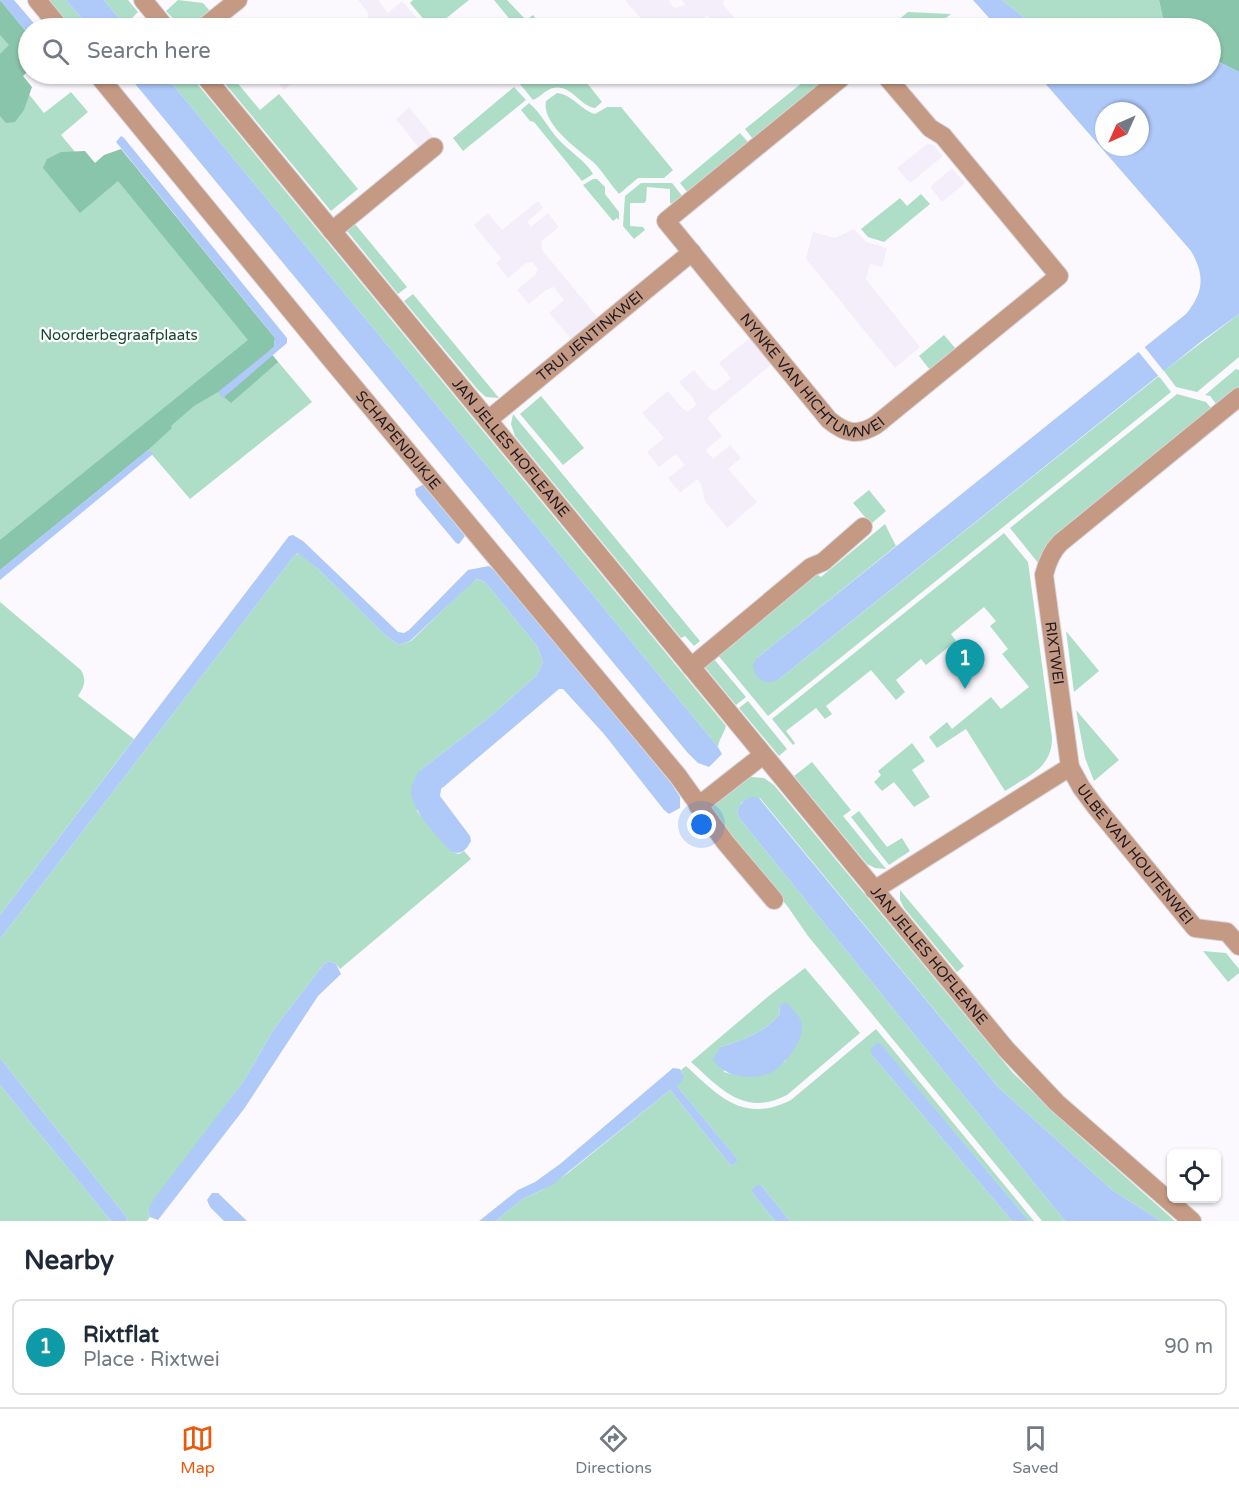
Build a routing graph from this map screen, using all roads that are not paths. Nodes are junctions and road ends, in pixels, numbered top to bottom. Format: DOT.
graph roads {
  1 [pos="37,0"];
  2 [pos="143,0"];
  3 [pos="237,0"];
  4 [pos="52,18"];
  5 [pos="158,18"];
  6 [pos="215,18"];
  7 [pos="105,84"];
  8 [pos="211,84"];
  9 [pos="834,84"];
  10 [pos="893,84"];
  11 [pos="434,147"];
  12 [pos="332,231"];
  13 [pos="692,252"];
  14 [pos="1239,397"];
  15 [pos="488,420"];
  16 [pos="864,527"];
  17 [pos="690,667"];
  18 [pos="762,754"];
  19 [pos="1070,767"];
  20 [pos="698,806"];
  21 [pos="874,890"];
  22 [pos="774,900"];
  23 [pos="1239,946"];
  24 [pos="1192,1221"];
  1 -- 4 [label="street"];
  2 -- 5 [label="street"];
  3 -- 6 [label="street"];
  7 -- 20 [label="street, SCHAPENDIJKJE"];
  8 -- 12 [label="street, JAN JELLES HOFLEANE"];
  9 -- 13 [label="street, NYNKE VAN HICHTUMWEI"];
  10 -- 13 [label="street, NYNKE VAN HICHTUMWEI"];
  11 -- 12 [label="street"];
  12 -- 15 [label="street, JAN JELLES HOFLEANE"];
  13 -- 15 [label="street, TRUI JENTINKWEI"];
  14 -- 19 [label="street, RIXTWEI"];
  15 -- 17 [label="street, JAN JELLES HOFLEANE"];
  16 -- 17 [label="street"];
  17 -- 18 [label="street, JAN JELLES HOFLEANE"];
  18 -- 20 [label="street"];
  18 -- 21 [label="street, JAN JELLES HOFLEANE"];
  19 -- 21 [label="street"];
  19 -- 23 [label="street, ULBE VAN HOUTENWEI"];
  20 -- 22 [label="street, SCHAPENDIJKJE"];
  21 -- 24 [label="street, JAN JELLES HOFLEANE"];
}
